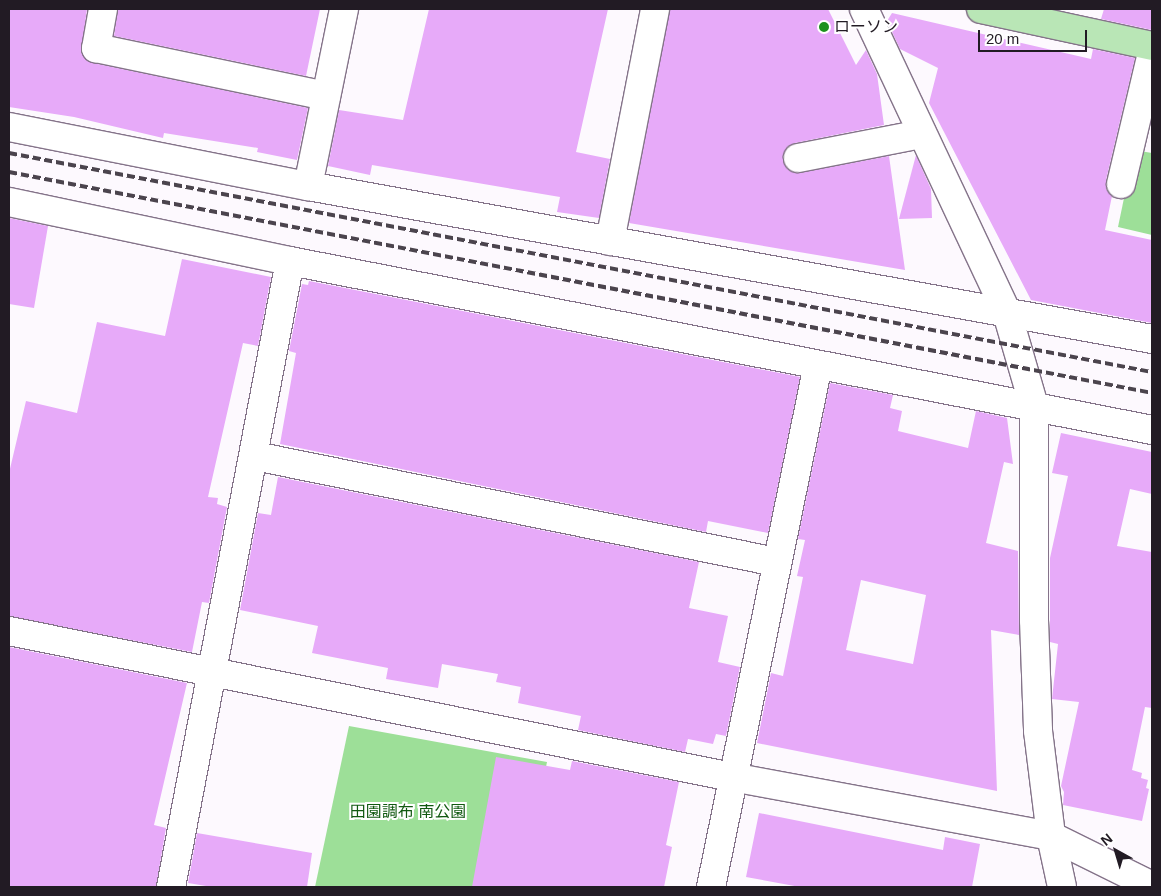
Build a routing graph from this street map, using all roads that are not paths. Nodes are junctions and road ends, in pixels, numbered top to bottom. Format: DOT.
graph roads {
  1 [pos="103,9"];
  2 [pos="344,9"];
  3 [pos="655,9"];
  4 [pos="864,9"];
  5 [pos="982,9"];
  6 [pos="1152,46"];
  7 [pos="1152,53"];
  8 [pos="326,96"];
  9 [pos="9,127"];
  10 [pos="922,134"];
  11 [pos="798,158"];
  12 [pos="1121,184"];
  13 [pos="308,186"];
  14 [pos="9,202"];
  15 [pos="610,242"];
  16 [pos="290,261"];
  17 [pos="1007,313"];
  18 [pos="1152,339"];
  19 [pos="818,365"];
  20 [pos="1034,406"];
  21 [pos="1152,430"];
  22 [pos="255,456"];
  23 [pos="776,562"];
  24 [pos="9,631"];
  25 [pos="212,672"];
  26 [pos="732,777"];
  27 [pos="1051,836"];
  28 [pos="1152,886"];
  29 [pos="171,887"];
  30 [pos="711,887"];
  31 [pos="1062,887"];
  1 -- 8 [label="street"];
  2 -- 8 [label="street"];
  3 -- 15 [label="street"];
  4 -- 10 [label="street"];
  5 -- 6 [label="main road"];
  7 -- 12 [label="street"];
  8 -- 13 [label="street"];
  9 -- 13 [label="street"];
  10 -- 11 [label="street"];
  10 -- 17 [label="street"];
  13 -- 15 [label="street"];
  14 -- 16 [label="street"];
  15 -- 17 [label="street"];
  16 -- 19 [label="street"];
  16 -- 22 [label="street"];
  17 -- 18 [label="street"];
  17 -- 20 [label="street"];
  19 -- 20 [label="street"];
  19 -- 23 [label="street"];
  20 -- 21 [label="street"];
  20 -- 27 [label="street"];
  22 -- 23 [label="street"];
  22 -- 25 [label="street"];
  23 -- 26 [label="street"];
  24 -- 25 [label="street"];
  25 -- 26 [label="street"];
  25 -- 29 [label="street"];
  26 -- 27 [label="street"];
  26 -- 30 [label="street"];
  27 -- 28 [label="street"];
  27 -- 31 [label="street"];
}
